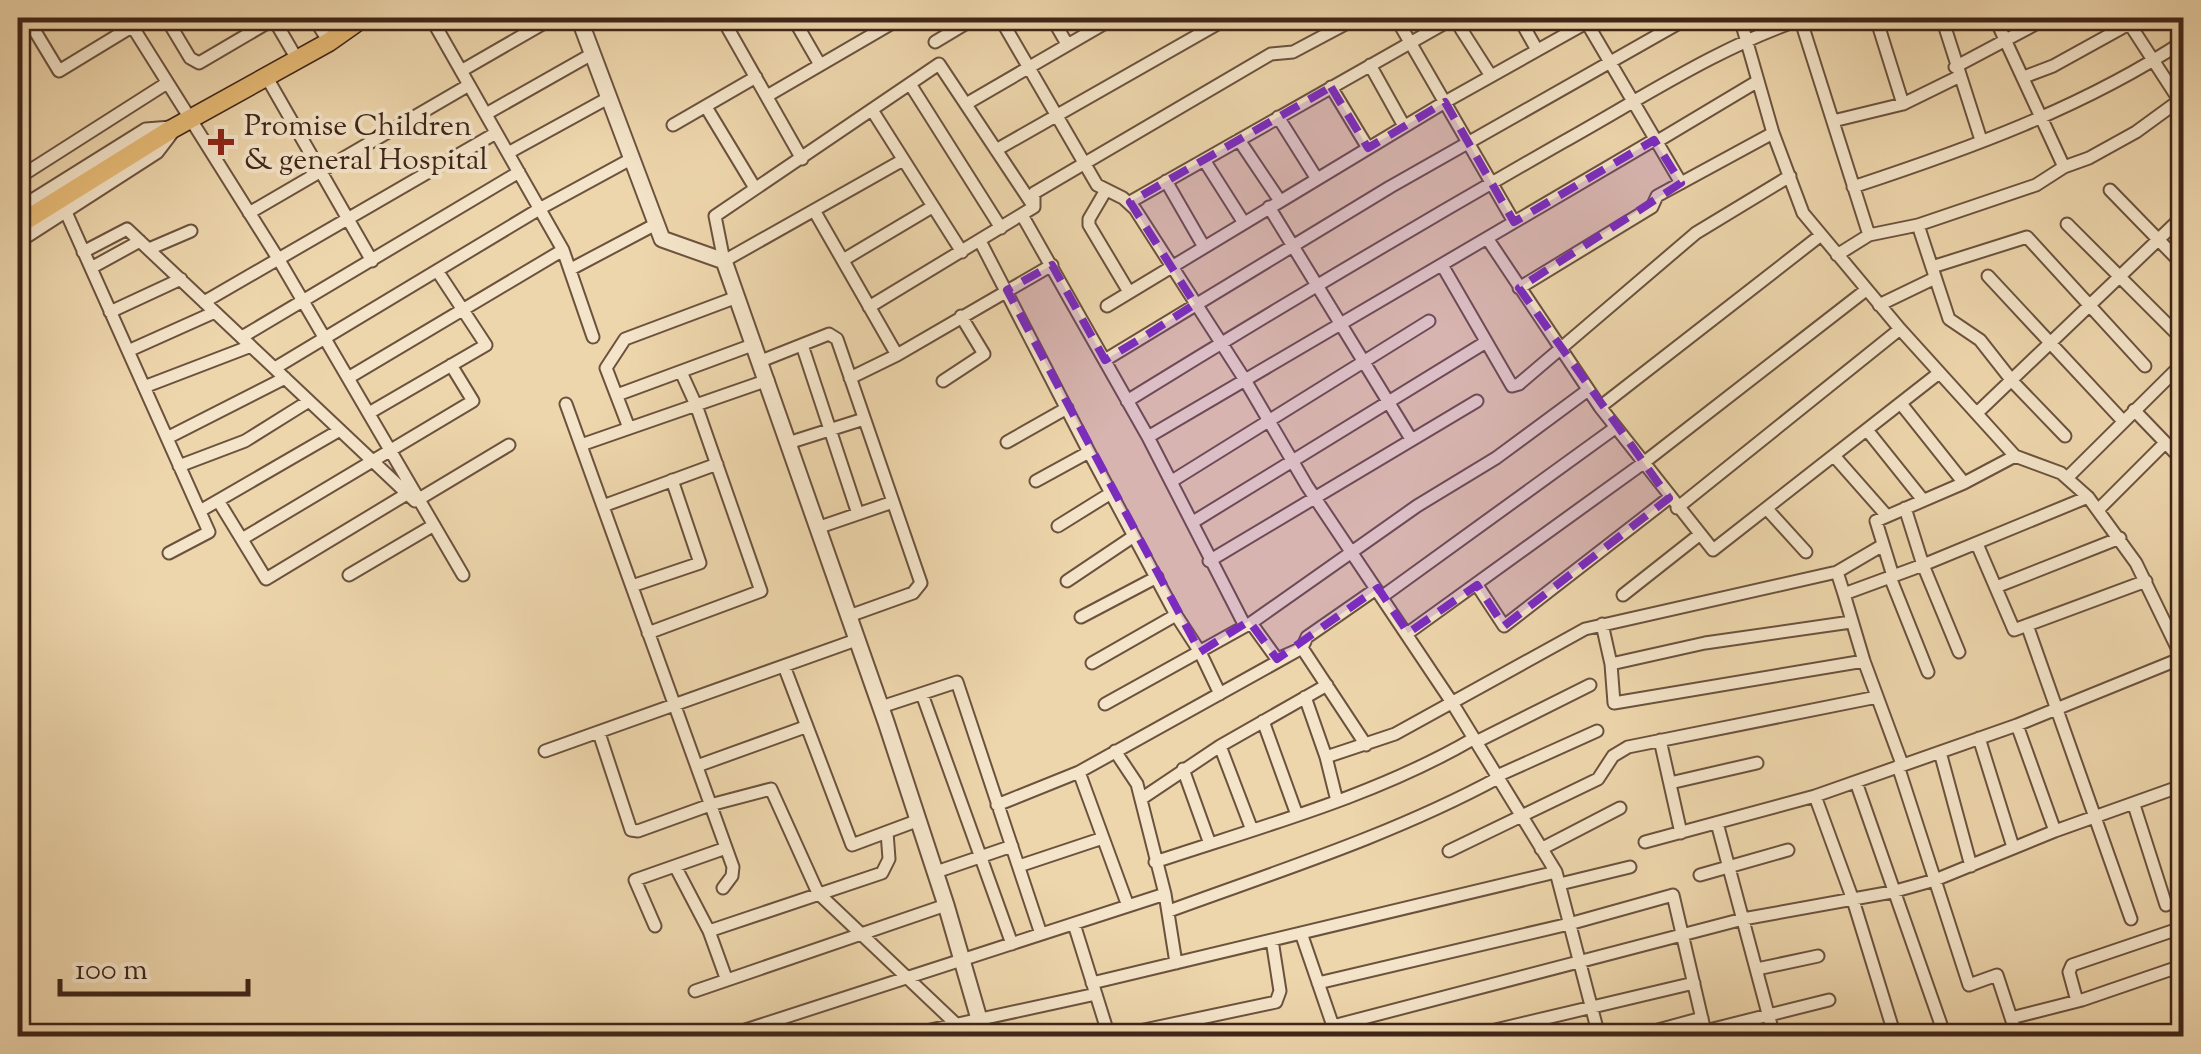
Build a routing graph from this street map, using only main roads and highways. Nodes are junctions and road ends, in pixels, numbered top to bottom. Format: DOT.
graph roads {
  1 [pos="362,18"];
  2 [pos="18,225"];
  1 -- 2 [label="main road"];
}
